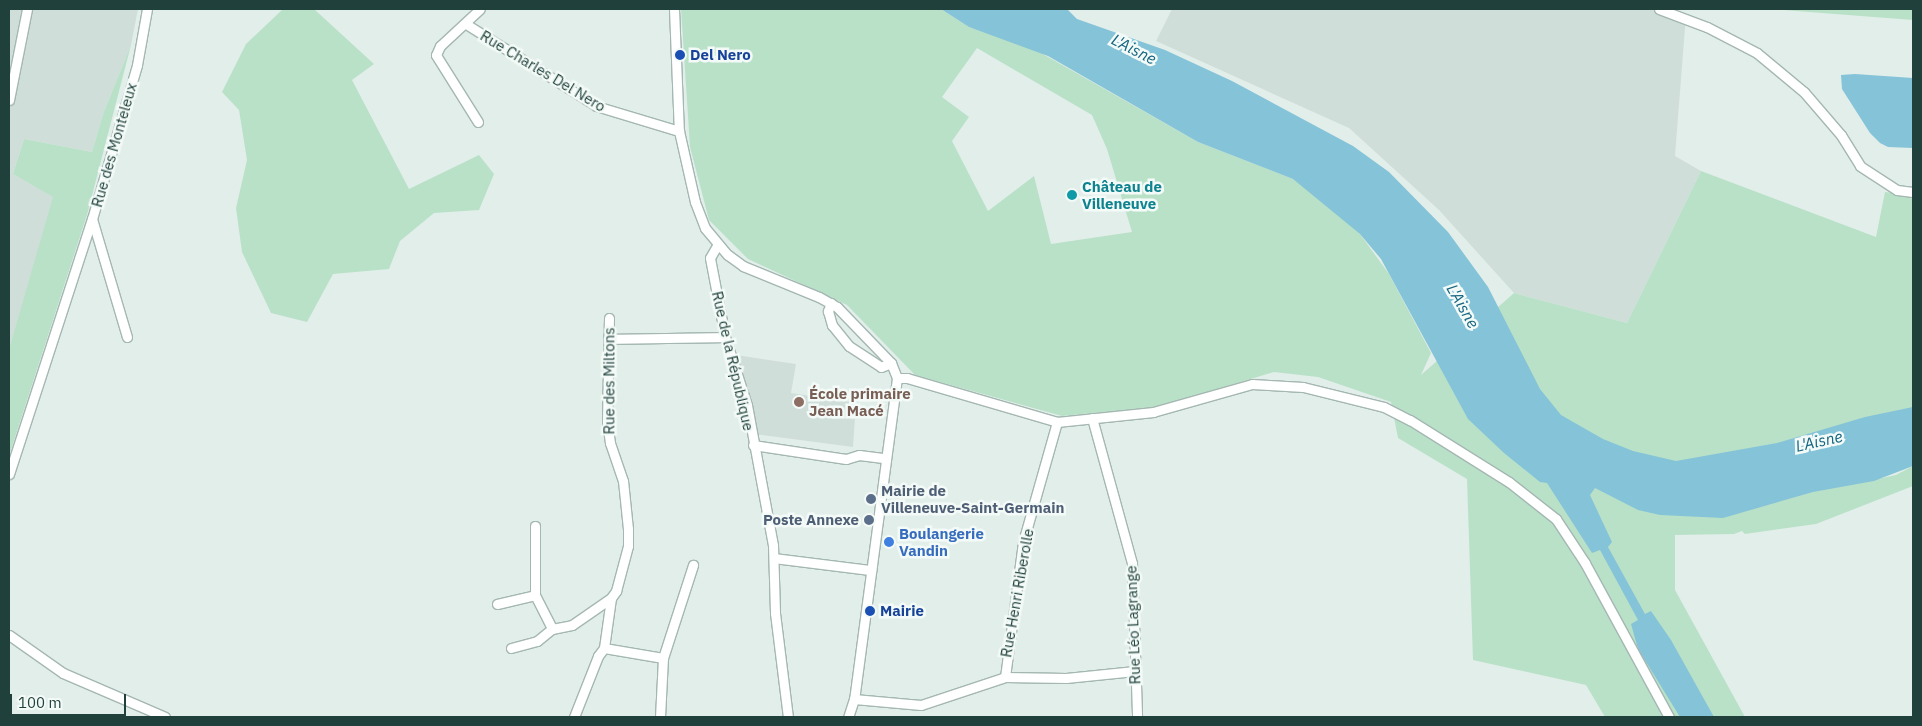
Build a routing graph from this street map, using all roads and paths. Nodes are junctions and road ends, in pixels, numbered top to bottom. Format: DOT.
graph roads {
  1 [pos="27,9"];
  2 [pos="147,9"];
  3 [pos="480,9"];
  4 [pos="674,9"];
  5 [pos="1659,9"];
  6 [pos="466,24"];
  7 [pos="9,100"];
  8 [pos="478,122"];
  9 [pos="679,131"];
  10 [pos="1913,192"];
  11 [pos="92,219"];
  12 [pos="718,244"];
  13 [pos="830,303"];
  14 [pos="610,318"];
  15 [pos="127,337"];
  16 [pos="725,338"];
  17 [pos="608,339"];
  18 [pos="888,364"];
  19 [pos="898,378"];
  20 [pos="1092,418"];
  21 [pos="1057,422"];
  22 [pos="753,445"];
  23 [pos="886,458"];
  24 [pos="9,474"];
  25 [pos="535,526"];
  26 [pos="774,558"];
  27 [pos="693,565"];
  28 [pos="871,570"];
  29 [pos="535,595"];
  30 [pos="611,598"];
  31 [pos="497,604"];
  32 [pos="552,629"];
  33 [pos="9,635"];
  34 [pos="511,648"];
  35 [pos="604,648"];
  36 [pos="663,658"];
  37 [pos="1135,671"];
  38 [pos="1004,677"];
  39 [pos="854,699"];
  40 [pos="165,717"];
  41 [pos="574,717"];
  42 [pos="660,717"];
  43 [pos="788,717"];
  44 [pos="848,717"];
  45 [pos="1137,717"];
  46 [pos="1669,717"];
  1 -- 7 [label="street"];
  2 -- 11 [label="street, Rue des Monteleux"];
  3 -- 6 [label="street"];
  4 -- 9 [label="street"];
  5 -- 10 [label="street"];
  6 -- 8 [label="street"];
  6 -- 9 [label="street, Rue Charles Del Nero"];
  9 -- 12 [label="street"];
  11 -- 15 [label="street, Rue des Monteleux"];
  11 -- 24 [label="street"];
  12 -- 13 [label="street"];
  12 -- 16 [label="street, Rue de la République"];
  13 -- 18 [label="street"];
  13 -- 18 [label="street"];
  14 -- 17 [label="street, Rue des Miltons"];
  16 -- 17 [label="street"];
  16 -- 22 [label="street, Rue de la République"];
  17 -- 30 [label="street, Rue des Miltons"];
  18 -- 19 [label="street"];
  19 -- 21 [label="street"];
  19 -- 23 [label="street"];
  20 -- 21 [label="street"];
  20 -- 37 [label="street, Rue Léo Lagrange"];
  20 -- 46 [label="street"];
  21 -- 38 [label="street, Rue Henri Riberolle"];
  22 -- 23 [label="street"];
  22 -- 26 [label="street, Rue de la République"];
  23 -- 28 [label="street"];
  25 -- 29 [label="street"];
  26 -- 28 [label="street"];
  26 -- 43 [label="street, Rue de la République"];
  27 -- 36 [label="street"];
  28 -- 39 [label="street"];
  29 -- 31 [label="street"];
  29 -- 32 [label="street"];
  30 -- 32 [label="street"];
  30 -- 35 [label="street, Rue des Miltons"];
  32 -- 34 [label="street"];
  33 -- 40 [label="street"];
  35 -- 36 [label="street"];
  35 -- 41 [label="street, Rue des Miltons"];
  36 -- 42 [label="street"];
  37 -- 38 [label="street"];
  37 -- 45 [label="street, Rue Léo Lagrange"];
  38 -- 39 [label="street"];
  39 -- 44 [label="street"];
}
